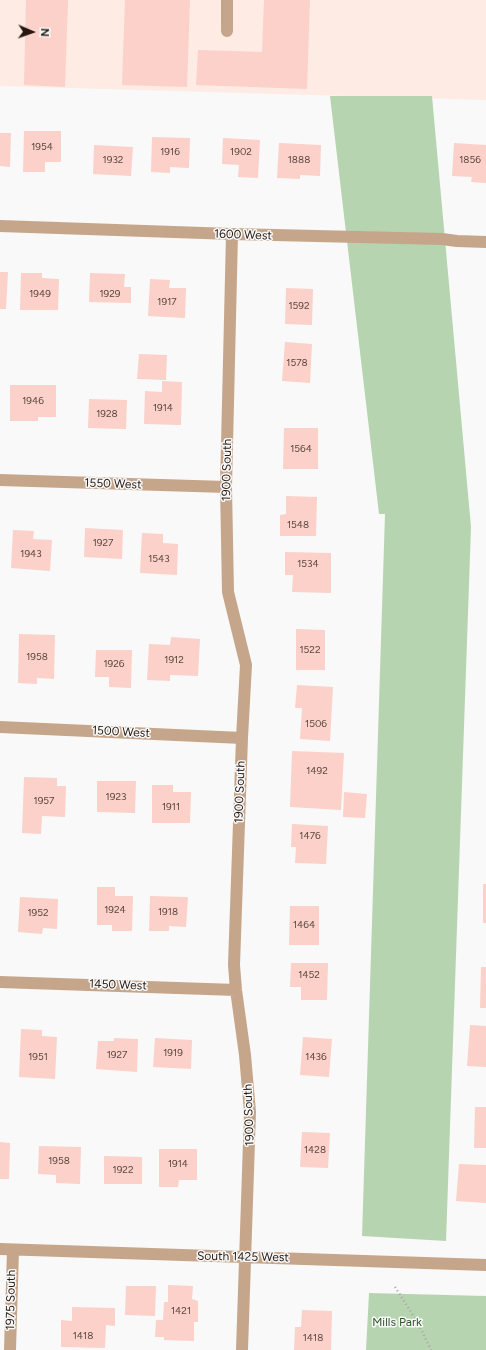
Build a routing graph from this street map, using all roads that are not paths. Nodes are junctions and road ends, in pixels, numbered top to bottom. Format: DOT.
graph roads {
  1 [pos="227,0"];
  2 [pos="226,31"];
  3 [pos="0,226"];
  4 [pos="232,234"];
  5 [pos="486,242"];
  6 [pos="0,480"];
  7 [pos="226,487"];
  8 [pos="0,727"];
  9 [pos="242,738"];
  10 [pos="0,982"];
  11 [pos="236,990"];
  12 [pos="0,1249"];
  13 [pos="12,1250"];
  14 [pos="245,1257"];
  15 [pos="486,1265"];
  16 [pos="10,1350"];
  17 [pos="242,1350"];
  1 -- 2 [label="street"];
  3 -- 4 [label="street, 1600 West"];
  4 -- 5 [label="street, 1600 West"];
  4 -- 7 [label="street, 1900 South"];
  6 -- 7 [label="street, 1550 West"];
  7 -- 9 [label="street, 1900 South"];
  8 -- 9 [label="street, 1500 West"];
  9 -- 11 [label="street, 1900 South"];
  10 -- 11 [label="street, 1450 West"];
  11 -- 14 [label="street, 1900 South"];
  12 -- 13 [label="street, South 1425 West"];
  13 -- 14 [label="street, South 1425 West"];
  13 -- 16 [label="street, 1975 South"];
  14 -- 15 [label="street, South 1425 West"];
  14 -- 17 [label="street, 1900 South"];
}
